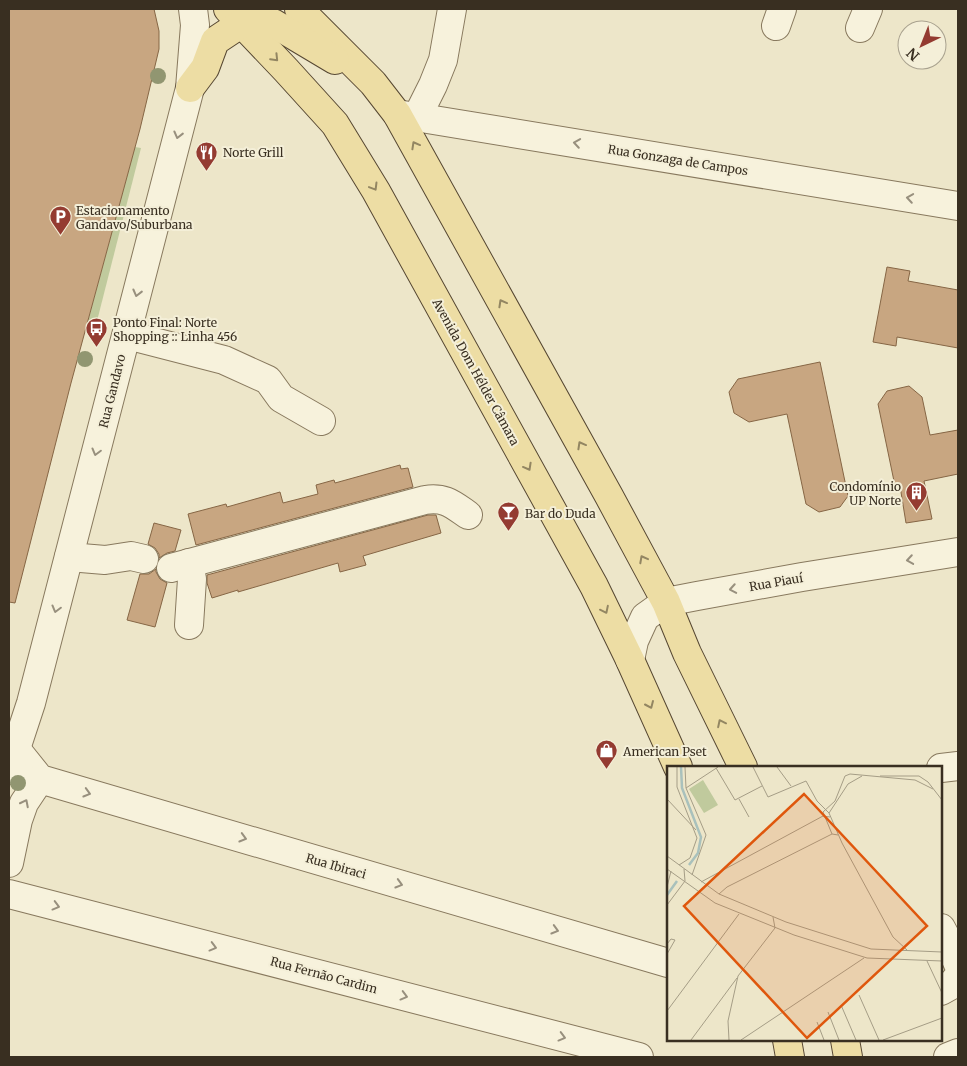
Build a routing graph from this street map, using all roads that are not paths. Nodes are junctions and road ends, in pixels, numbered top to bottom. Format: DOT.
graph roads {
  1 [pos="193,9"];
  2 [pos="299,9"];
  3 [pos="452,9"];
  4 [pos="234,16"];
  5 [pos="373,83"];
  6 [pos="190,88"];
  7 [pos="407,116"];
  8 [pos="958,206"];
  9 [pos="127,335"];
  10 [pos="321,421"];
  11 [pos="468,514"];
  12 [pos="958,552"];
  13 [pos="69,558"];
  14 [pos="144,559"];
  15 [pos="666,602"];
  16 [pos="189,625"];
  17 [pos="630,660"];
  18 [pos="20,704"];
  19 [pos="12,760"];
  20 [pos="678,766"];
  21 [pos="743,766"];
  22 [pos="958,766"];
  23 [pos="942,768"];
  24 [pos="40,779"];
  25 [pos="9,863"];
  26 [pos="9,894"];
  27 [pos="942,930"];
  28 [pos="667,963"];
  29 [pos="958,964"];
  30 [pos="958,977"];
  31 [pos="942,990"];
  32 [pos="787,1041"];
  33 [pos="844,1041"];
  34 [pos="603,1053"];
  35 [pos="958,1053"];
  36 [pos="639,1057"];
  37 [pos="790,1057"];
  38 [pos="848,1057"];
  39 [pos="948,1057"];
  1 -- 6 [label="street, Rua Gandavo"];
  2 -- 5 [label="main road"];
  3 -- 7 [label="street"];
  4 -- 5 [label="main road"];
  4 -- 6 [label="main road"];
  4 -- 17 [label="main road, Avenida Dom Hélder Câmara, one-way"];
  5 -- 7 [label="main road"];
  6 -- 9 [label="street, Rua Gandavo, one-way"];
  8 -- 7 [label="street, Rua Gonzaga de Campos, one-way"];
  15 -- 7 [label="main road, one-way"];
  9 -- 10 [label="street"];
  9 -- 13 [label="street, Rua Gandavo, one-way"];
  11 -- 16 [label="street"];
  12 -- 15 [label="street, Rua Piauí, one-way"];
  13 -- 14 [label="street"];
  13 -- 18 [label="street, Rua Gandavo, one-way"];
  15 -- 17 [label="street, Rua Piauí"];
  21 -- 15 [label="main road, one-way"];
  17 -- 20 [label="main road, Avenida Dom Hélder Câmara, one-way"];
  18 -- 19 [label="street, Rua Gandavo"];
  19 -- 24 [label="street"];
  22 -- 23 [label="street"];
  25 -- 24 [label="street, one-way"];
  24 -- 28 [label="street, Rua Ibiraci, one-way"];
  26 -- 34 [label="street, Rua Fernão Cardim, one-way"];
  27 -- 29 [label="street"];
  30 -- 31 [label="street"];
  32 -- 37 [label="main road"];
  33 -- 38 [label="main road"];
  34 -- 36 [label="street, Rua Fernão Cardim"];
  35 -- 39 [label="street"];
}
